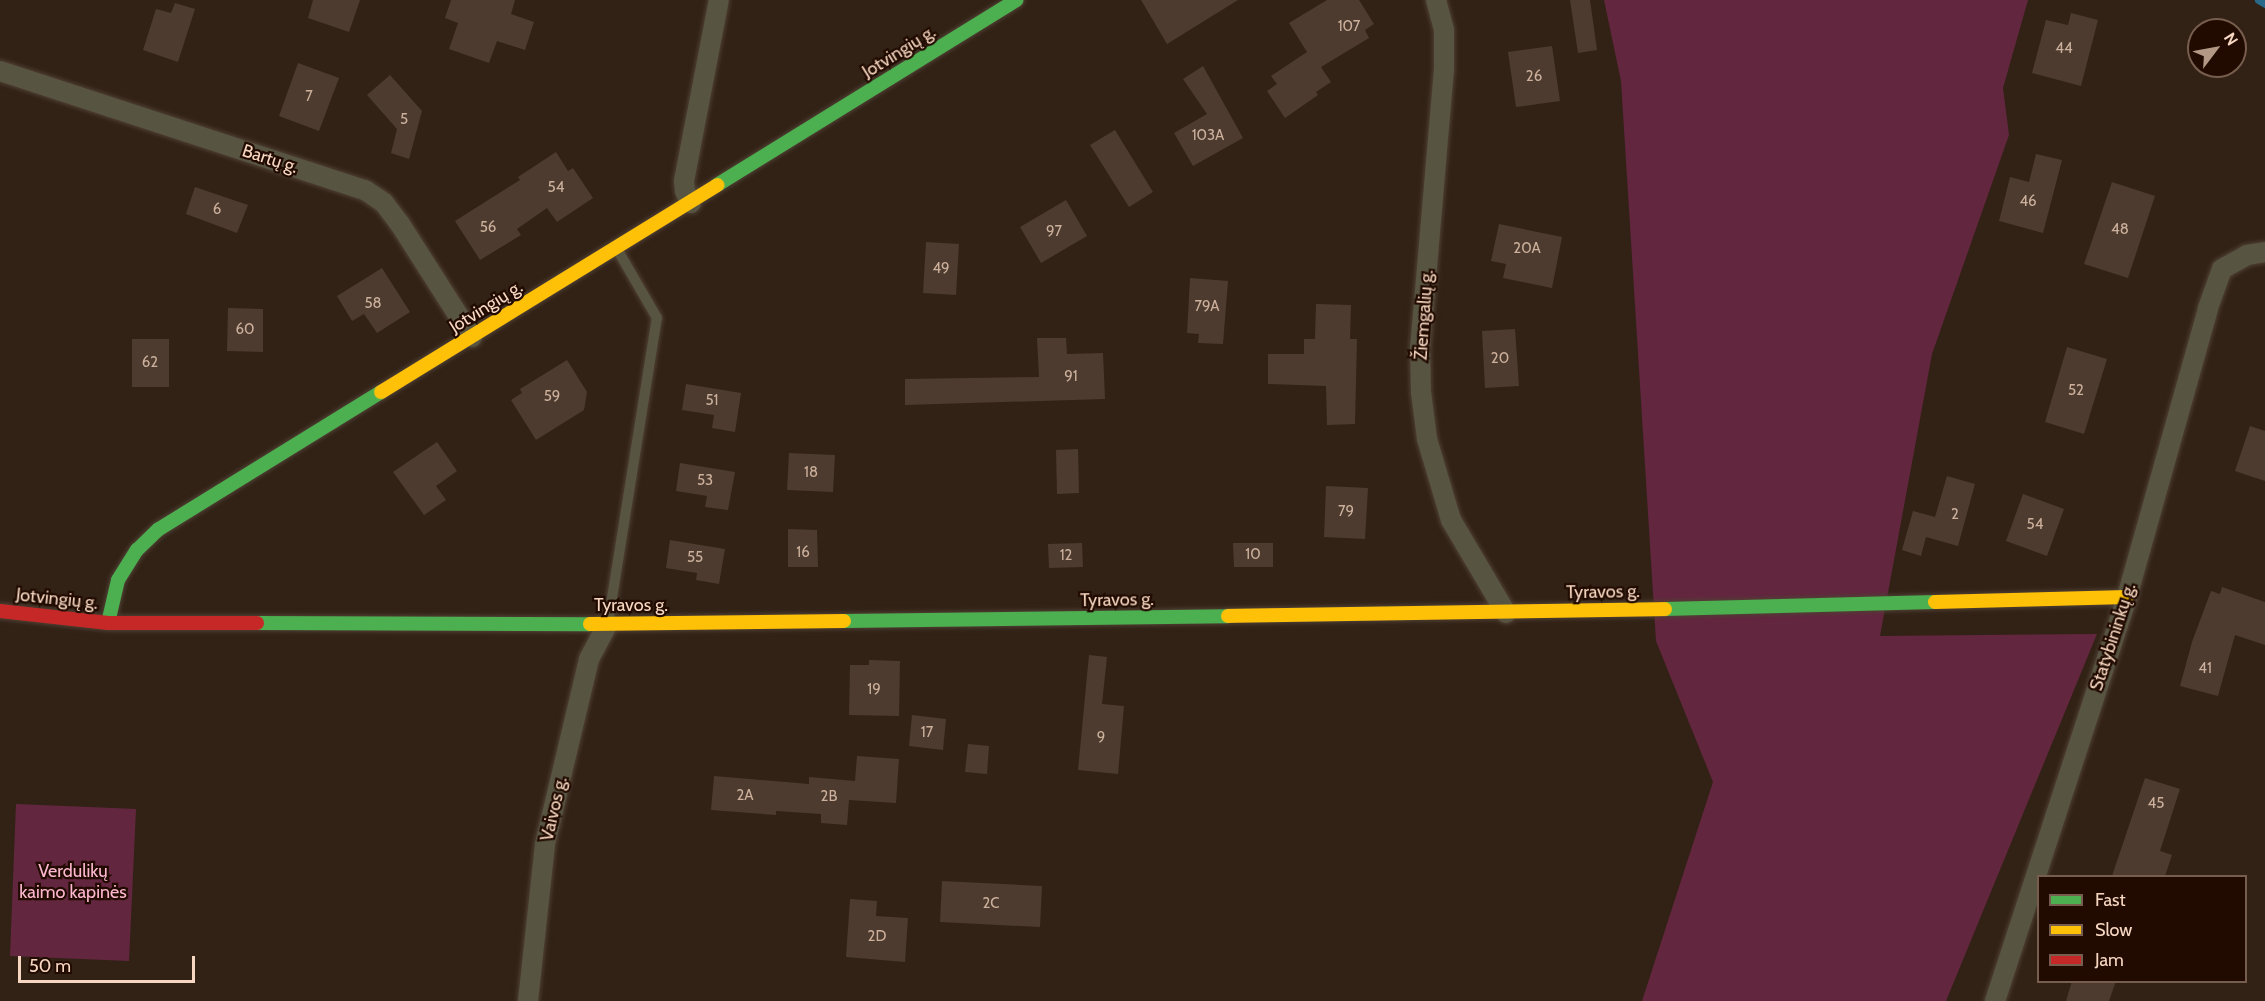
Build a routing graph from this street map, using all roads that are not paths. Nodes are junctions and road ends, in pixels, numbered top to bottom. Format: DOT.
graph roads {
  1 [pos="718,0"];
  2 [pos="1017,0"];
  3 [pos="1436,0"];
  4 [pos="0,71"];
  5 [pos="691,202"];
  6 [pos="617,248"];
  7 [pos="2265,252"];
  8 [pos="472,337"];
  9 [pos="2127,597"];
  10 [pos="0,611"];
  11 [pos="1506,613"];
  12 [pos="108,623"];
  13 [pos="608,624"];
  14 [pos="528,1001"];
  15 [pos="1995,1001"];
  1 -- 5 [label="street"];
  2 -- 5 [label="street, Jotvingių g."];
  3 -- 11 [label="street, Žiemgalių g."];
  4 -- 8 [label="street, Bartų g."];
  5 -- 6 [label="street, Jotvingių g."];
  6 -- 8 [label="street, Jotvingių g."];
  6 -- 13 [label="lane"];
  7 -- 9 [label="street, Statybininkų g."];
  8 -- 12 [label="street, Jotvingių g."];
  9 -- 11 [label="street, Tyravos g."];
  9 -- 15 [label="street, Statybininkų g."];
  10 -- 12 [label="street, Jotvingių g."];
  11 -- 13 [label="street, Tyravos g."];
  12 -- 13 [label="street, Tyravos g."];
  13 -- 14 [label="street, Vaivos g."];
}
